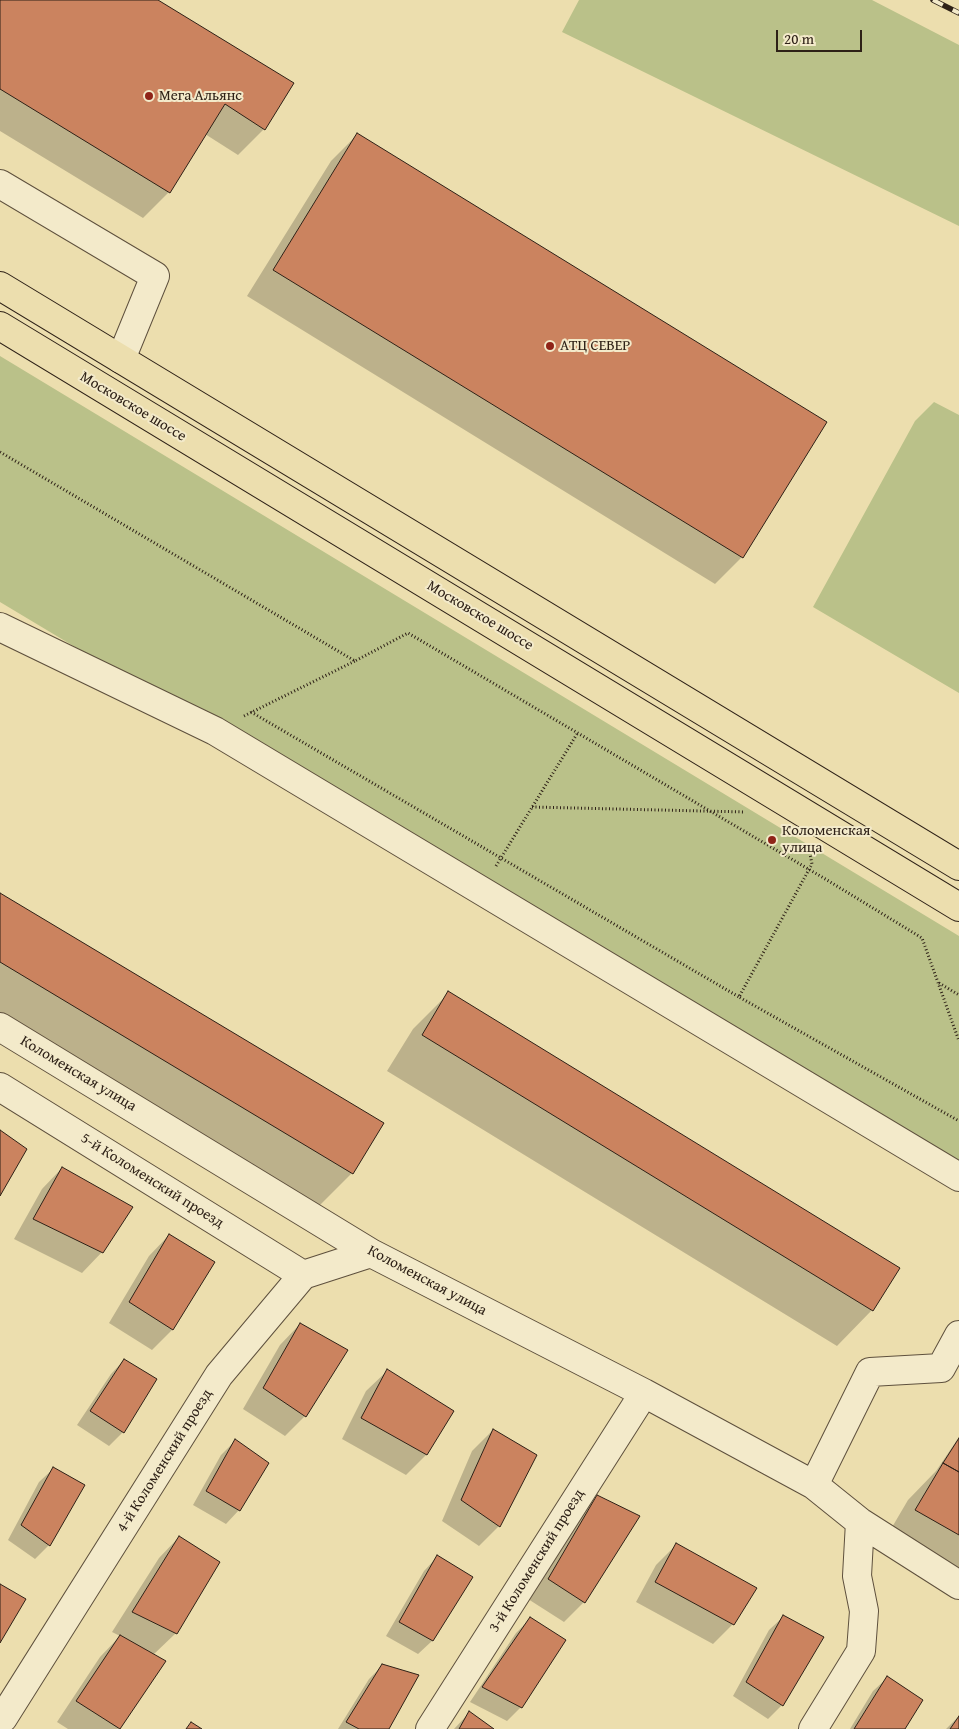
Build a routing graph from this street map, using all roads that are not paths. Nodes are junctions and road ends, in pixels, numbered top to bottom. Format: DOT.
graph roads {
  1 [pos="0,184"];
  2 [pos="0,286"];
  3 [pos="0,326"];
  4 [pos="122,359"];
  5 [pos="0,627"];
  6 [pos="959,866"];
  7 [pos="959,907"];
  8 [pos="0,1027"];
  9 [pos="0,1088"];
  10 [pos="959,1177"];
  11 [pos="371,1253"];
  12 [pos="303,1275"];
  13 [pos="959,1335"];
  14 [pos="950,1374"];
  15 [pos="644,1393"];
  16 [pos="814,1485"];
  17 [pos="860,1522"];
  18 [pos="959,1585"];
  19 [pos="6,1722"];
  20 [pos="430,1729"];
  21 [pos="813,1729"];
  1 -- 4 [label="street"];
  2 -- 4 [label="main road"];
  3 -- 7 [label="main road, Московское шоссе"];
  4 -- 6 [label="main road"];
  5 -- 10 [label="street"];
  8 -- 11 [label="street, Коломенская улица"];
  9 -- 12 [label="street, 5-й Коломенский проезд"];
  11 -- 12 [label="street"];
  11 -- 15 [label="street, Коломенская улица"];
  12 -- 19 [label="street, 4-й Коломенский проезд"];
  13 -- 14 [label="street"];
  14 -- 16 [label="street"];
  15 -- 16 [label="street, Коломенская улица"];
  15 -- 20 [label="street, 3-й Коломенский проезд"];
  16 -- 17 [label="street, Коломенская улица"];
  17 -- 18 [label="street, Коломенская улица"];
  17 -- 21 [label="street"];
}
